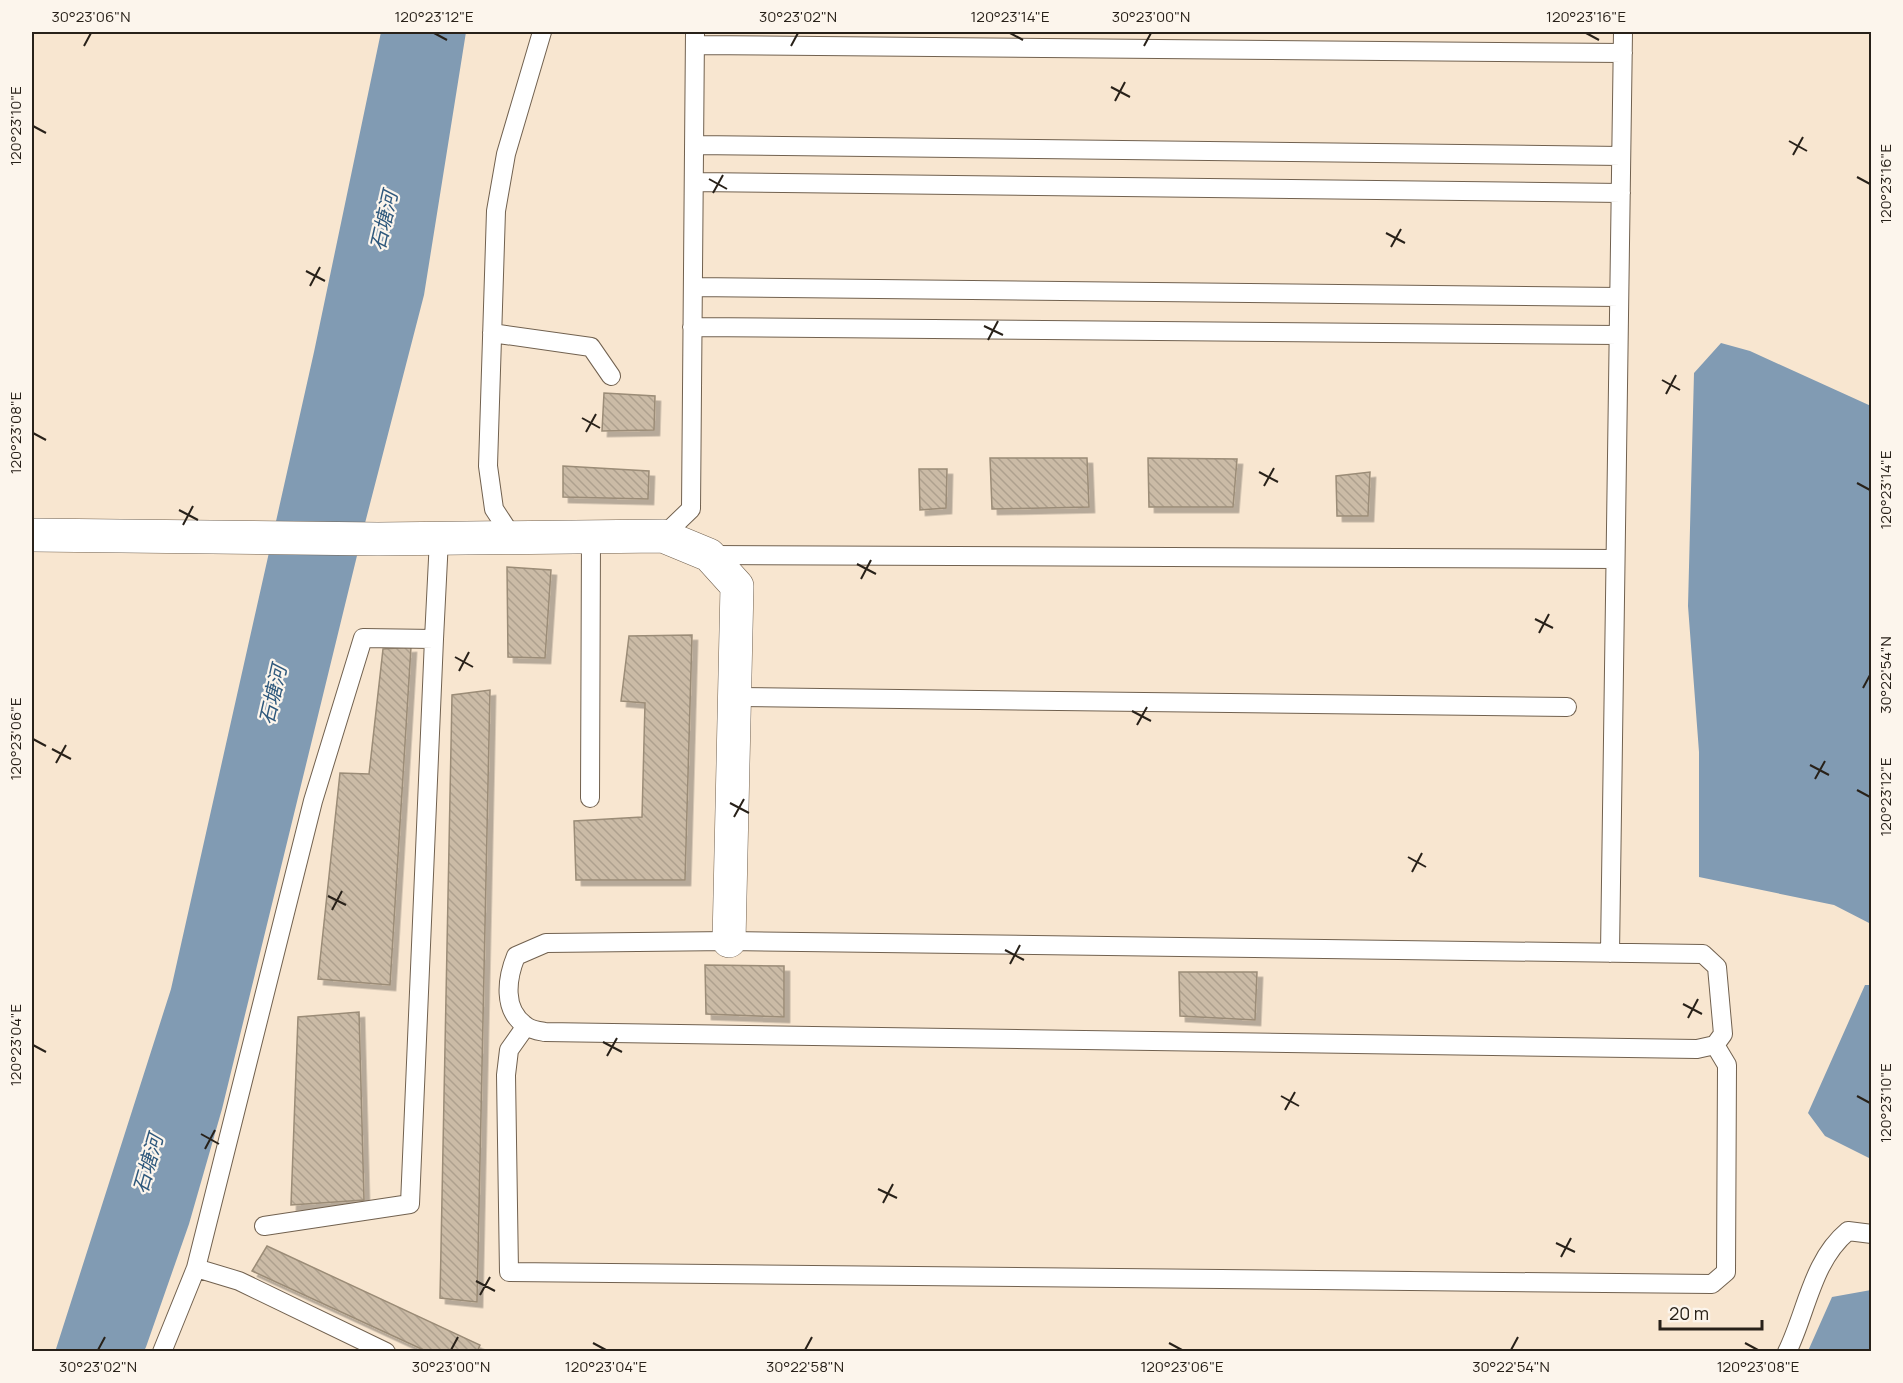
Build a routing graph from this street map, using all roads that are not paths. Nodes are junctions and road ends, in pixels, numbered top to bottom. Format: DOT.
graph roads {
  1 [pos="542,32"];
  2 [pos="1623,32"];
  3 [pos="694,38"];
  4 [pos="1623,53"];
  5 [pos="694,145"];
  6 [pos="1621,156"];
  7 [pos="694,182"];
  8 [pos="1621,193"];
  9 [pos="693,287"];
  10 [pos="1619,297"];
  11 [pos="692,327"];
  12 [pos="492,333"];
  13 [pos="1618,335"];
  14 [pos="611,376"];
  15 [pos="32,535"];
  16 [pos="663,536"];
  17 [pos="591,537"];
  18 [pos="513,538"];
  19 [pos="439,539"];
  20 [pos="709,555"];
  21 [pos="1615,559"];
  22 [pos="434,639"];
  23 [pos="735,698"];
  24 [pos="1567,706"];
  25 [pos="590,798"];
  26 [pos="729,941"];
  27 [pos="1610,953"];
  28 [pos="526,1026"];
  29 [pos="1715,1046"];
  30 [pos="264,1226"];
  31 [pos="1872,1234"];
  32 [pos="196,1268"];
  33 [pos="162,1352"];
  34 [pos="386,1352"];
  35 [pos="1787,1352"];
  1 -- 12 [label="lane"];
  2 -- 4 [label="lane"];
  3 -- 4 [label="lane"];
  3 -- 5 [label="lane"];
  4 -- 6 [label="lane"];
  5 -- 6 [label="lane"];
  5 -- 7 [label="lane"];
  6 -- 8 [label="lane"];
  7 -- 8 [label="lane"];
  7 -- 9 [label="lane"];
  8 -- 10 [label="lane"];
  9 -- 10 [label="lane"];
  9 -- 11 [label="lane"];
  10 -- 13 [label="lane"];
  11 -- 13 [label="lane"];
  11 -- 16 [label="lane"];
  12 -- 14 [label="lane"];
  12 -- 18 [label="lane"];
  13 -- 21 [label="lane"];
  15 -- 19 [label="street"];
  16 -- 17 [label="street"];
  16 -- 20 [label="street"];
  17 -- 18 [label="street"];
  17 -- 25 [label="lane"];
  18 -- 19 [label="street"];
  19 -- 22 [label="lane"];
  20 -- 21 [label="lane"];
  20 -- 23 [label="street"];
  21 -- 27 [label="lane"];
  22 -- 30 [label="lane"];
  22 -- 32 [label="lane"];
  23 -- 24 [label="lane"];
  23 -- 26 [label="street"];
  26 -- 27 [label="lane"];
  26 -- 28 [label="lane"];
  27 -- 29 [label="lane"];
  28 -- 29 [label="lane"];
  28 -- 29 [label="lane"];
  31 -- 35 [label="lane"];
  32 -- 33 [label="lane"];
  32 -- 34 [label="lane"];
}
